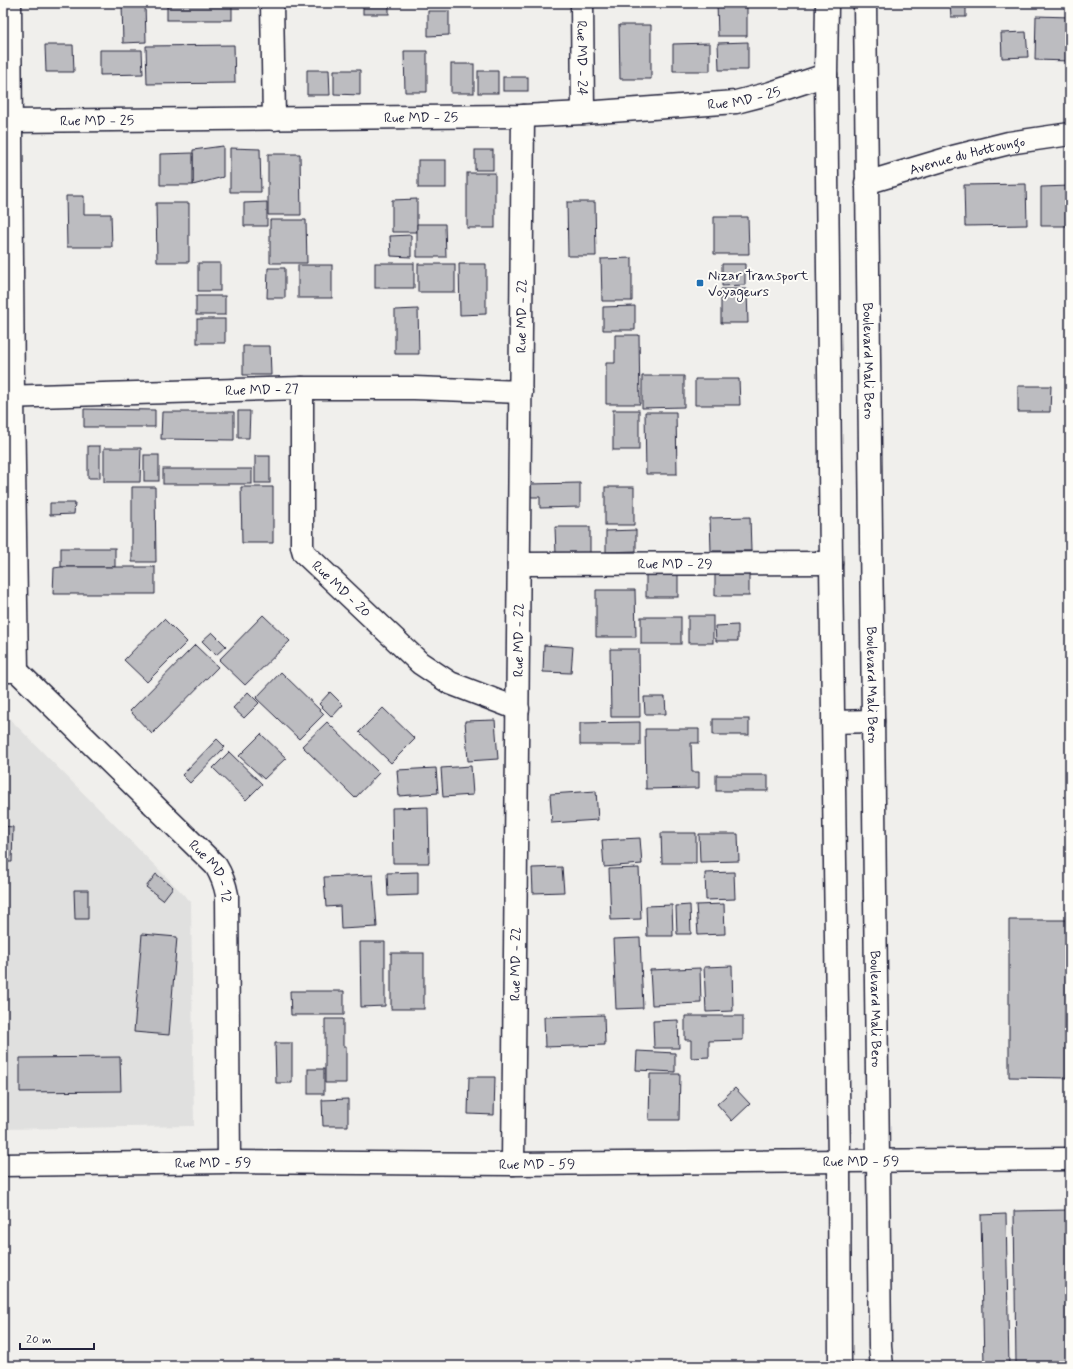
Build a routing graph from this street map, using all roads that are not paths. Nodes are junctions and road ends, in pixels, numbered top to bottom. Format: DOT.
graph roads {
  1 [pos="10,3"];
  2 [pos="272,3"];
  3 [pos="582,3"];
  4 [pos="827,3"];
  5 [pos="865,3"];
  6 [pos="826,75"];
  7 [pos="583,113"];
  8 [pos="523,116"];
  9 [pos="274,119"];
  10 [pos="12,121"];
  11 [pos="1070,134"];
  12 [pos="866,183"];
  13 [pos="8,244"];
  14 [pos="302,388"];
  15 [pos="521,392"];
  16 [pos="8,397"];
  17 [pos="831,563"];
  18 [pos="519,564"];
  19 [pos="10,671"];
  20 [pos="518,709"];
  21 [pos="873,721"];
  22 [pos="833,722"];
  23 [pos="1070,1159"];
  24 [pos="839,1161"];
  25 [pos="878,1161"];
  26 [pos="229,1162"];
  27 [pos="513,1164"];
  28 [pos="3,1165"];
  29 [pos="840,1366"];
  30 [pos="882,1366"];
  1 -- 10 [label="street"];
  2 -- 9 [label="street"];
  3 -- 7 [label="street, Rue MD - 24"];
  4 -- 6 [label="street"];
  5 -- 12 [label="street, Boulevard Mali Bero"];
  6 -- 7 [label="street, Rue MD - 25"];
  6 -- 17 [label="street"];
  7 -- 8 [label="street, Rue MD - 25"];
  8 -- 9 [label="street, Rue MD - 25"];
  8 -- 15 [label="street, Rue MD - 22"];
  9 -- 10 [label="street, Rue MD - 25"];
  10 -- 13 [label="street"];
  11 -- 12 [label="street, Avenue du Hottoungo"];
  12 -- 21 [label="street, Boulevard Mali Bero"];
  13 -- 16 [label="street"];
  14 -- 15 [label="street, Rue MD - 27"];
  14 -- 16 [label="street, Rue MD - 27"];
  14 -- 20 [label="street, Rue MD - 20"];
  15 -- 18 [label="street, Rue MD - 22"];
  16 -- 19 [label="street"];
  17 -- 18 [label="street, Rue MD - 29"];
  17 -- 22 [label="street"];
  18 -- 20 [label="street, Rue MD - 22"];
  19 -- 26 [label="street, Rue MD - 12"];
  20 -- 27 [label="street, Rue MD - 22"];
  21 -- 22 [label="street"];
  21 -- 25 [label="street, Boulevard Mali Bero"];
  22 -- 24 [label="street"];
  23 -- 25 [label="street, Rue MD - 59"];
  24 -- 25 [label="street, Rue MD - 59"];
  24 -- 27 [label="street, Rue MD - 59"];
  24 -- 29 [label="street"];
  25 -- 30 [label="street, Boulevard Mali Bero"];
  26 -- 27 [label="street, Rue MD - 59"];
  26 -- 28 [label="street, Rue MD - 59"];
}
